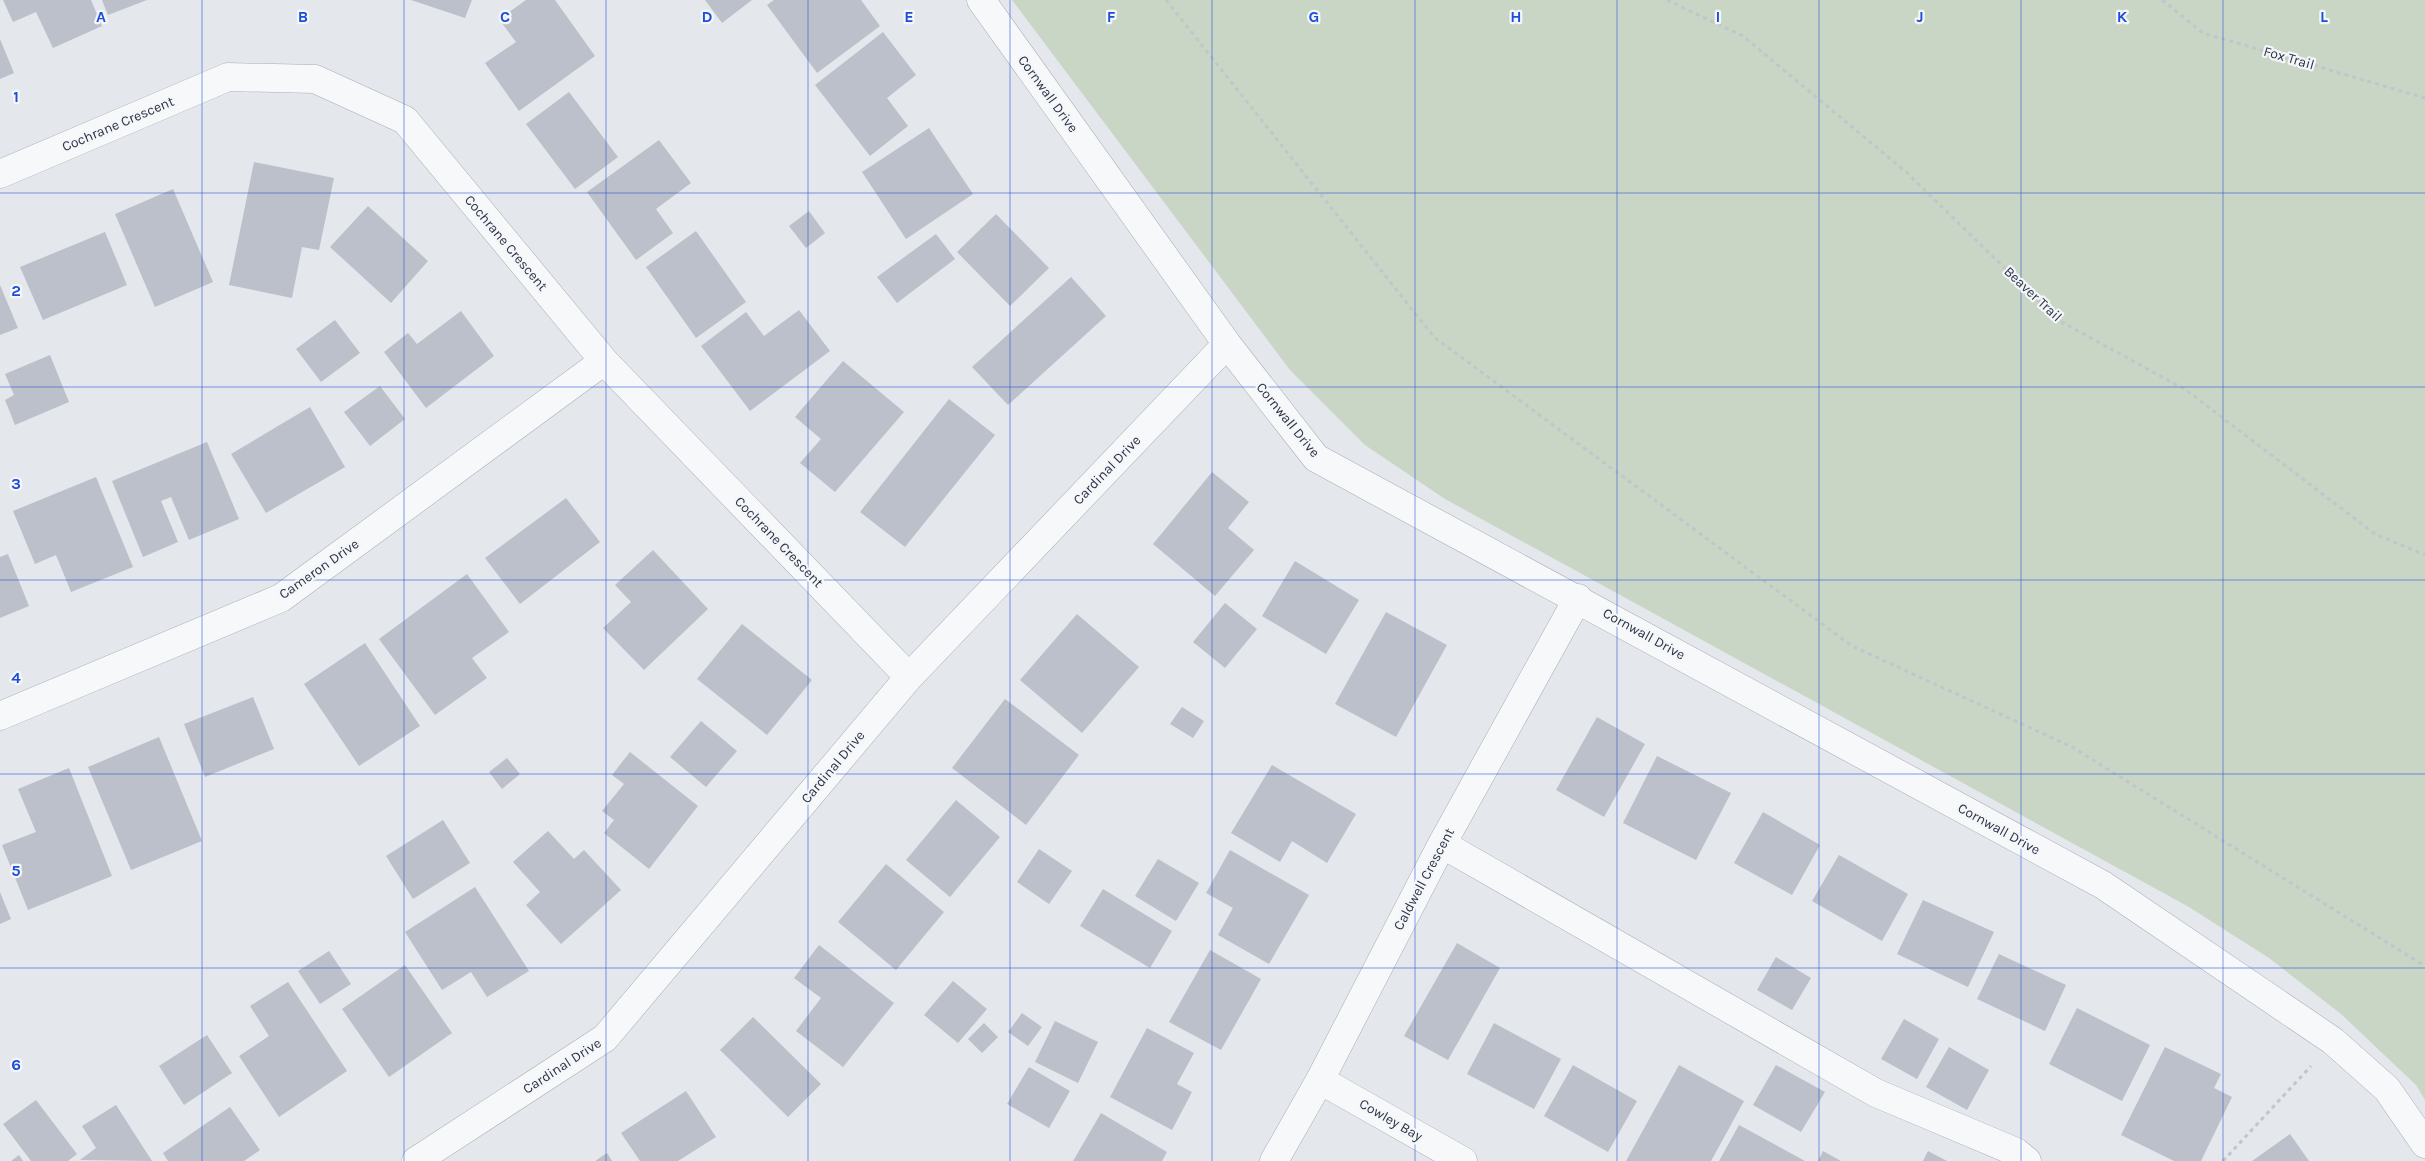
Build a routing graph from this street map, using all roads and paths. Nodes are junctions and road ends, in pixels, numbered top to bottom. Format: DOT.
graph roads {
  1 [pos="980,0"];
  2 [pos="1166,0"];
  3 [pos="1667,0"];
  4 [pos="2162,0"];
  5 [pos="2425,98"];
  6 [pos="0,174"];
  7 [pos="1227,344"];
  8 [pos="604,362"];
  9 [pos="2425,555"];
  10 [pos="1578,598"];
  11 [pos="909,677"];
  12 [pos="0,716"];
  13 [pos="1442,844"];
  14 [pos="2425,966"];
  15 [pos="2333,1041"];
  16 [pos="1320,1080"];
  17 [pos="2425,1144"];
  18 [pos="431,1157"];
  19 [pos="1274,1161"];
  20 [pos="1463,1161"];
  21 [pos="2026,1161"];
  22 [pos="2223,1161"];
  1 -- 7 [label="street, Cornwall Drive"];
  2 -- 14 [label="path"];
  3 -- 9 [label="path, Beaver Trail"];
  4 -- 5 [label="path, Fox Trail"];
  6 -- 8 [label="street, Cochrane Crescent"];
  7 -- 10 [label="street, Cornwall Drive"];
  7 -- 11 [label="street, Cardinal Drive"];
  8 -- 11 [label="street, Cochrane Crescent"];
  8 -- 12 [label="street, Cameron Drive"];
  10 -- 13 [label="street, Caldwell Crescent"];
  10 -- 15 [label="street, Cornwall Drive"];
  11 -- 18 [label="street, Cardinal Drive"];
  13 -- 16 [label="street, Caldwell Crescent"];
  13 -- 21 [label="street"];
  15 -- 17 [label="street, Cornwall Drive"];
  15 -- 22 [label="path"];
  16 -- 19 [label="street, Caldwell Crescent"];
  16 -- 20 [label="street, Cowley Bay"];
}
